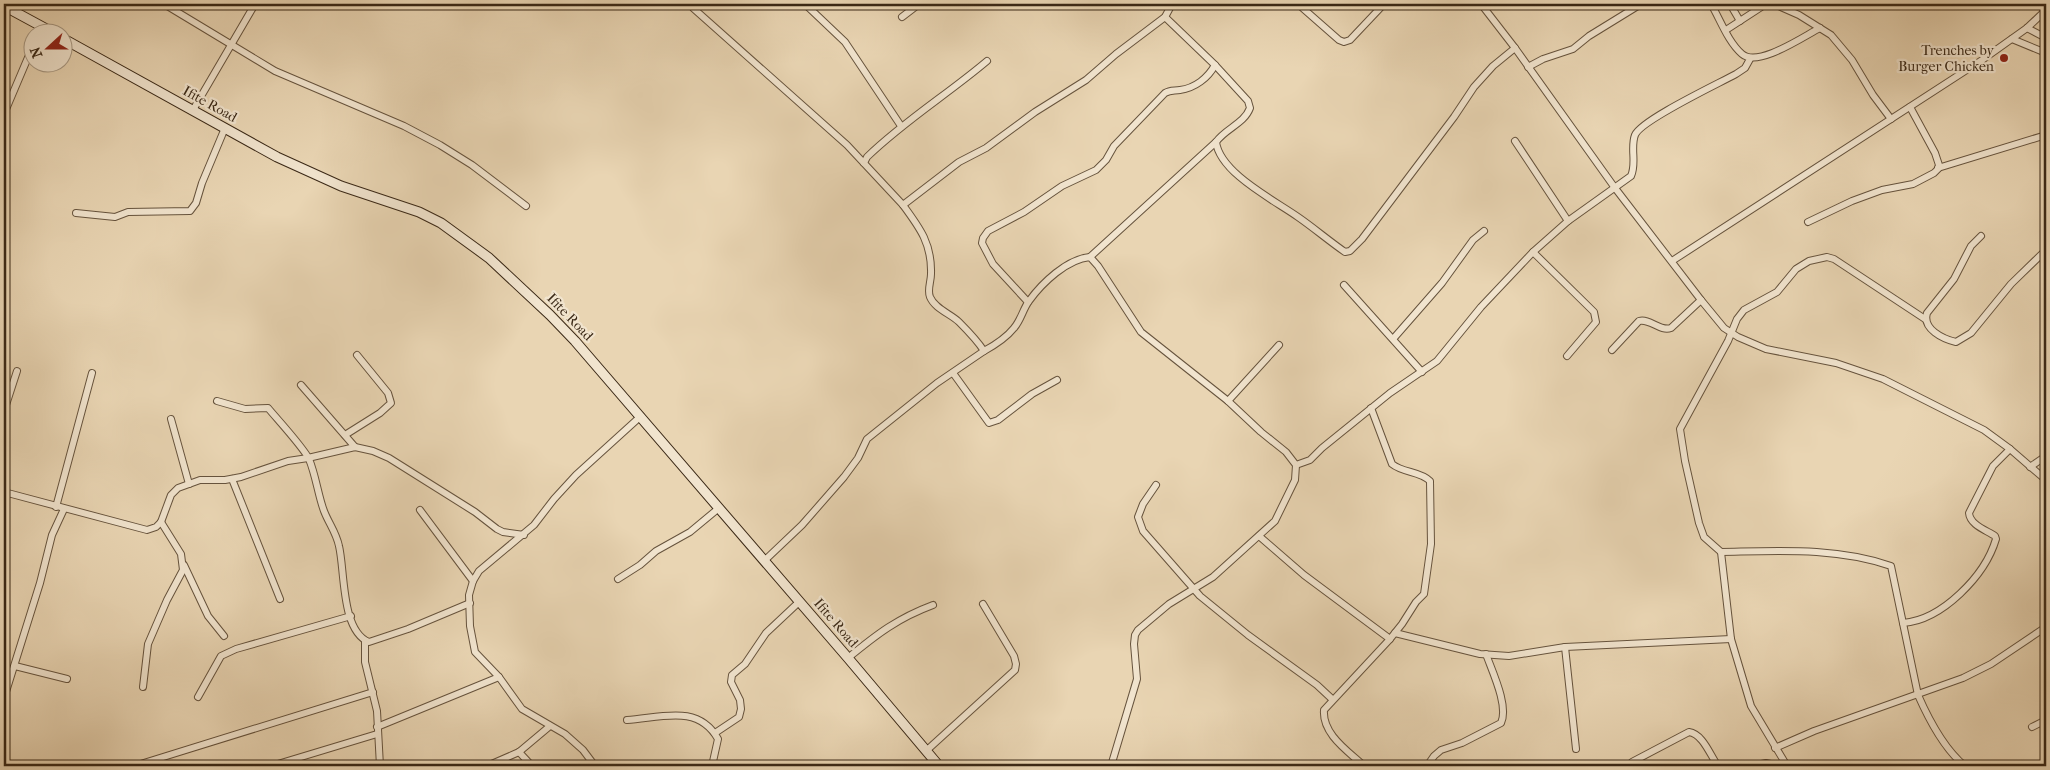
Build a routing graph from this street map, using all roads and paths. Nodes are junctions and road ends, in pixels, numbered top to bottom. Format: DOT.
graph roads {
  1 [pos="164,4"];
  2 [pos="255,4"];
  3 [pos="692,4"];
  4 [pos="805,4"];
  5 [pos="919,4"];
  6 [pos="1172,4"];
  7 [pos="1298,4"];
  8 [pos="1384,4"];
  9 [pos="1480,4"];
  10 [pos="1641,4"];
  11 [pos="1711,4"];
  12 [pos="1730,4"];
  13 [pos="1766,4"];
  14 [pos="1774,4"];
  15 [pos="4,6"];
  16 [pos="2046,10"];
  17 [pos="1165,16"];
  18 [pos="902,17"];
  19 [pos="1740,21"];
  20 [pos="29,22"];
  21 [pos="1820,28"];
  22 [pos="2027,28"];
  23 [pos="1726,30"];
  24 [pos="2046,38"];
  25 [pos="2012,39"];
  26 [pos="72,43"];
  27 [pos="232,45"];
  28 [pos="1515,48"];
  29 [pos="2046,53"];
  30 [pos="1750,59"];
  31 [pos="987,61"];
  32 [pos="1215,65"];
  33 [pos="1528,67"];
  34 [pos="22,72"];
  35 [pos="1910,107"];
  36 [pos="193,110"];
  37 [pos="4,114"];
  38 [pos="1891,119"];
  39 [pos="901,126"];
  40 [pos="225,128"];
  41 [pos="2046,135"];
  42 [pos="1515,141"];
  43 [pos="1216,142"];
  44 [pos="864,163"];
  45 [pos="1938,168"];
  46 [pos="1615,188"];
  47 [pos="903,205"];
  48 [pos="526,206"];
  49 [pos="76,213"];
  50 [pos="1568,221"];
  51 [pos="1808,222"];
  52 [pos="1484,231"];
  53 [pos="1981,236"];
  54 [pos="2046,250"];
  55 [pos="1533,252"];
  56 [pos="1090,257"];
  57 [pos="1672,262"];
  58 [pos="1344,285"];
  59 [pos="1701,300"];
  60 [pos="1028,302"];
  61 [pos="1925,319"];
  62 [pos="1732,333"];
  63 [pos="1393,339"];
  64 [pos="1278,346"];
  65 [pos="1612,350"];
  66 [pos="984,351"];
  67 [pos="357,355"];
  68 [pos="1567,356"];
  69 [pos="17,371"];
  70 [pos="1422,372"];
  71 [pos="92,373"];
  72 [pos="953,373"];
  73 [pos="1056,380"];
  74 [pos="301,385"];
  75 [pos="217,401"];
  76 [pos="1228,401"];
  77 [pos="1371,408"];
  78 [pos="4,411"];
  79 [pos="641,416"];
  80 [pos="172,419"];
  81 [pos="344,435"];
  82 [pos="355,447"];
  83 [pos="2010,449"];
  84 [pos="2046,456"];
  85 [pos="308,458"];
  86 [pos="1296,465"];
  87 [pos="2030,467"];
  88 [pos="232,479"];
  89 [pos="2046,480"];
  90 [pos="189,484"];
  91 [pos="1156,485"];
  92 [pos="4,492"];
  93 [pos="56,508"];
  94 [pos="719,508"];
  95 [pos="64,509"];
  96 [pos="420,510"];
  97 [pos="161,522"];
  98 [pos="524,535"];
  99 [pos="1259,536"];
  100 [pos="1720,552"];
  101 [pos="764,561"];
  102 [pos="183,564"];
  103 [pos="618,579"];
  104 [pos="473,582"];
  105 [pos="1193,589"];
  106 [pos="280,599"];
  107 [pos="799,602"];
  108 [pos="470,603"];
  109 [pos="983,604"];
  110 [pos="933,605"];
  111 [pos="351,616"];
  112 [pos="1903,623"];
  113 [pos="2046,627"];
  114 [pos="1395,633"];
  115 [pos="224,636"];
  116 [pos="1390,639"];
  117 [pos="1731,639"];
  118 [pos="365,641"];
  119 [pos="1565,646"];
  120 [pos="1486,654"];
  121 [pos="848,658"];
  122 [pos="15,666"];
  123 [pos="498,677"];
  124 [pos="67,679"];
  125 [pos="143,687"];
  126 [pos="373,692"];
  127 [pos="1918,695"];
  128 [pos="198,697"];
  129 [pos="4,698"];
  130 [pos="1332,699"];
  131 [pos="626,720"];
  132 [pos="2045,721"];
  133 [pos="550,726"];
  134 [pos="2032,727"];
  135 [pos="377,731"];
  136 [pos="715,733"];
  137 [pos="1775,748"];
  138 [pos="1576,749"];
  139 [pos="926,751"];
  140 [pos="519,752"];
  141 [pos="1632,762"];
  142 [pos="134,766"];
  143 [pos="271,766"];
  144 [pos="380,766"];
  145 [pos="487,766"];
  146 [pos="532,766"];
  147 [pos="596,766"];
  148 [pos="712,766"];
  149 [pos="939,766"];
  150 [pos="1110,766"];
  151 [pos="1364,766"];
  152 [pos="1427,766"];
  153 [pos="1718,766"];
  154 [pos="1752,766"];
  155 [pos="1781,766"];
  156 [pos="1787,766"];
  157 [pos="1965,766"];
  1 -- 27 [label="street"];
  2 -- 27 [label="street"];
  3 -- 44 [label="street"];
  4 -- 39 [label="street"];
  5 -- 18 [label="street"];
  6 -- 17 [label="street"];
  7 -- 8 [label="street"];
  9 -- 28 [label="street"];
  10 -- 33 [label="street"];
  11 -- 23 [label="street"];
  12 -- 19 [label="street"];
  13 -- 19 [label="street"];
  14 -- 21 [label="street"];
  15 -- 20 [label="street"];
  16 -- 22 [label="street"];
  17 -- 32 [label="street"];
  17 -- 47 [label="street"];
  19 -- 23 [label="street"];
  21 -- 30 [label="street"];
  21 -- 38 [label="street"];
  22 -- 24 [label="street"];
  22 -- 25 [label="street"];
  23 -- 30 [label="street"];
  25 -- 29 [label="street"];
  25 -- 35 [label="street"];
  26 -- 36 [label="street, Ifite Road"];
  27 -- 36 [label="street"];
  27 -- 48 [label="street"];
  28 -- 33 [label="street"];
  28 -- 43 [label="street"];
  30 -- 46 [label="street"];
  31 -- 39 [label="street"];
  32 -- 43 [label="street"];
  32 -- 60 [label="street"];
  33 -- 46 [label="street"];
  34 -- 37 [label="street"];
  35 -- 38 [label="street"];
  35 -- 45 [label="street"];
  36 -- 40 [label="street, Ifite Road"];
  38 -- 57 [label="street"];
  39 -- 44 [label="street"];
  40 -- 49 [label="street"];
  40 -- 79 [label="street, Ifite Road"];
  41 -- 45 [label="street"];
  42 -- 50 [label="street"];
  43 -- 56 [label="street"];
  44 -- 47 [label="street"];
  45 -- 51 [label="street"];
  46 -- 50 [label="street"];
  46 -- 57 [label="street"];
  47 -- 66 [label="street"];
  50 -- 55 [label="street"];
  52 -- 63 [label="street"];
  53 -- 61 [label="street"];
  54 -- 61 [label="street"];
  55 -- 68 [label="street"];
  55 -- 70 [label="street"];
  56 -- 60 [label="street"];
  56 -- 76 [label="street"];
  57 -- 59 [label="street"];
  58 -- 63 [label="street"];
  59 -- 62 [label="street"];
  59 -- 65 [label="street"];
  60 -- 66 [label="street"];
  61 -- 62 [label="street"];
  62 -- 83 [label="street"];
  62 -- 100 [label="street"];
  63 -- 70 [label="street"];
  64 -- 76 [label="street"];
  66 -- 72 [label="street"];
  67 -- 81 [label="street"];
  69 -- 78 [label="street"];
  70 -- 77 [label="street"];
  71 -- 93 [label="street"];
  72 -- 73 [label="street"];
  72 -- 101 [label="street"];
  74 -- 81 [label="street"];
  75 -- 85 [label="street"];
  76 -- 86 [label="street"];
  77 -- 86 [label="street"];
  77 -- 114 [label="street"];
  79 -- 94 [label="street, Ifite Road"];
  79 -- 98 [label="street"];
  80 -- 90 [label="street"];
  81 -- 82 [label="street"];
  82 -- 85 [label="street"];
  82 -- 98 [label="street"];
  83 -- 87 [label="street"];
  83 -- 112 [label="street"];
  84 -- 87 [label="street"];
  85 -- 88 [label="street"];
  85 -- 111 [label="street"];
  86 -- 99 [label="street"];
  87 -- 89 [label="street"];
  88 -- 90 [label="street"];
  88 -- 106 [label="street"];
  90 -- 97 [label="street"];
  91 -- 105 [label="street"];
  92 -- 93 [label="street"];
  93 -- 95 [label="street"];
  94 -- 101 [label="street, Ifite Road"];
  94 -- 103 [label="street"];
  95 -- 97 [label="street"];
  95 -- 122 [label="street"];
  96 -- 104 [label="street"];
  97 -- 102 [label="street"];
  98 -- 104 [label="street"];
  99 -- 105 [label="street"];
  99 -- 116 [label="street"];
  100 -- 112 [label="street"];
  100 -- 117 [label="street"];
  101 -- 107 [label="street, Ifite Road"];
  102 -- 115 [label="street"];
  102 -- 125 [label="street"];
  104 -- 108 [label="street"];
  105 -- 130 [label="street"];
  105 -- 150 [label="street"];
  107 -- 121 [label="street, Ifite Road"];
  107 -- 136 [label="street"];
  108 -- 118 [label="street"];
  108 -- 123 [label="street"];
  109 -- 139 [label="street"];
  110 -- 121 [label="street"];
  111 -- 118 [label="street"];
  111 -- 128 [label="street"];
  112 -- 127 [label="street"];
  113 -- 127 [label="street"];
  114 -- 116 [label="street"];
  114 -- 120 [label="street"];
  116 -- 130 [label="street"];
  117 -- 119 [label="street"];
  117 -- 137 [label="street"];
  118 -- 126 [label="street"];
  119 -- 120 [label="street"];
  119 -- 138 [label="street"];
  120 -- 152 [label="street"];
  121 -- 139 [label="street, Ifite Road"];
  122 -- 124 [label="street"];
  122 -- 129 [label="street"];
  123 -- 133 [label="street"];
  123 -- 135 [label="street"];
  126 -- 135 [label="street"];
  126 -- 142 [label="street"];
  127 -- 137 [label="street"];
  127 -- 157 [label="street"];
  130 -- 151 [label="street"];
  131 -- 136 [label="street"];
  132 -- 134 [label="street"];
  133 -- 140 [label="street"];
  133 -- 147 [label="street"];
  135 -- 143 [label="street"];
  135 -- 144 [label="street"];
  136 -- 148 [label="street"];
  137 -- 156 [label="street"];
  139 -- 149 [label="street, Ifite Road"];
  140 -- 145 [label="street"];
  140 -- 146 [label="street"];
  141 -- 153 [label="street"];
  154 -- 155 [label="street"];
}
